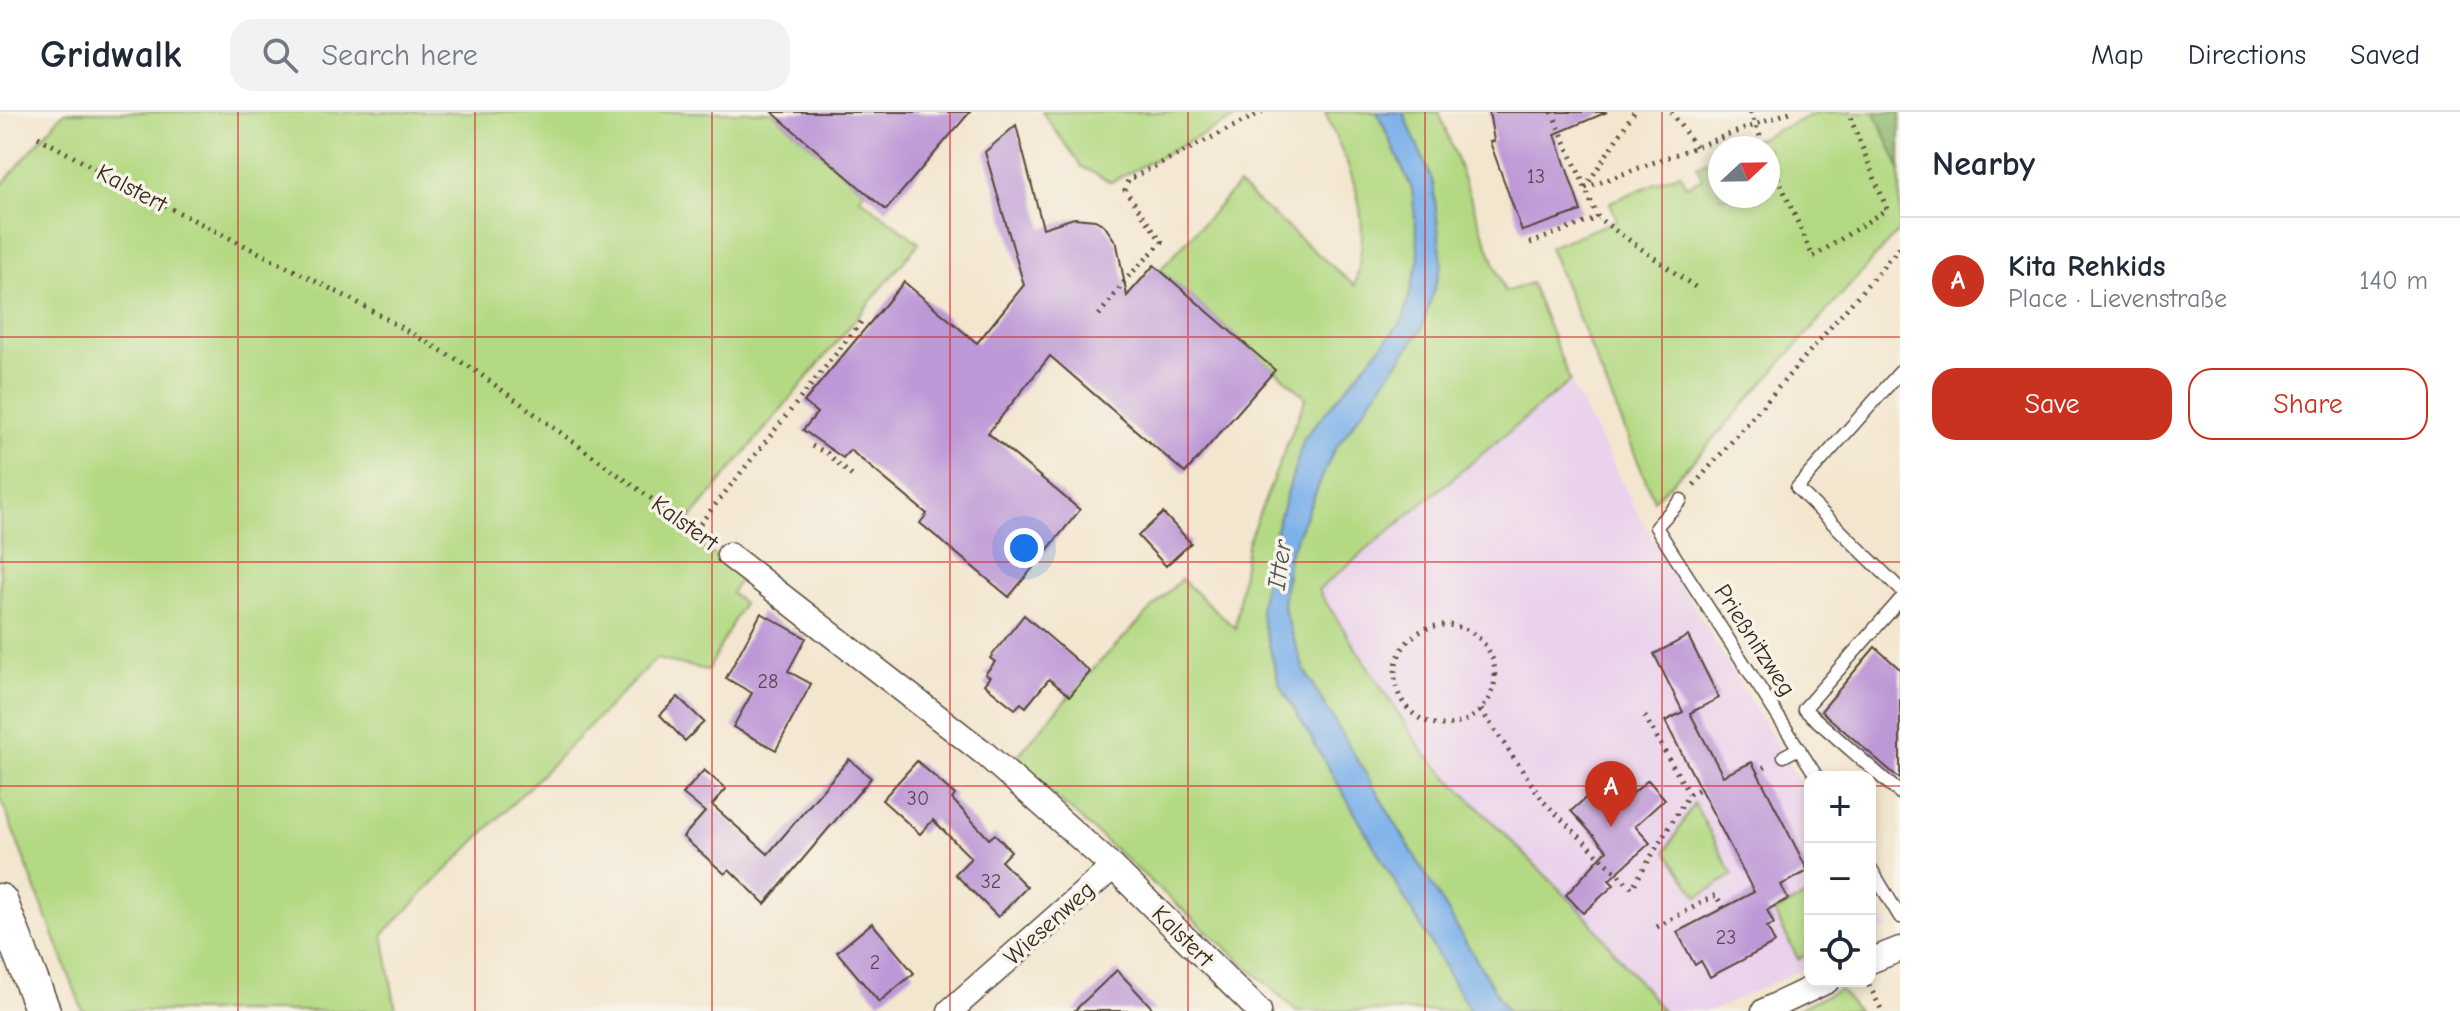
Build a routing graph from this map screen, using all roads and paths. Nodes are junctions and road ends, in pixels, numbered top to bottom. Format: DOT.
graph roads {
  1 [pos="1262,112"];
  2 [pos="1552,112"];
  3 [pos="1634,112"];
  4 [pos="1671,112"];
  5 [pos="1750,112"];
  6 [pos="1790,112"];
  7 [pos="1848,112"];
  8 [pos="1755,126"];
  9 [pos="1760,136"];
  10 [pos="38,137"];
  11 [pos="1697,149"];
  12 [pos="1780,182"];
  13 [pos="1585,188"];
  14 [pos="1598,218"];
  15 [pos="1530,243"];
  16 [pos="1900,247"];
  17 [pos="1695,287"];
  18 [pos="1099,315"];
  19 [pos="862,321"];
  20 [pos="1900,372"];
  21 [pos="812,446"];
  22 [pos="853,477"];
  23 [pos="1681,500"];
  24 [pos="695,530"];
  25 [pos="729,555"];
  26 [pos="1900,589"];
  27 [pos="1900,600"];
  28 [pos="1481,710"];
  29 [pos="1644,715"];
  30 [pos="1799,748"];
  31 [pos="1784,756"];
  32 [pos="1813,771"];
  33 [pos="1702,788"];
  34 [pos="1900,793"];
  35 [pos="1689,794"];
  36 [pos="1113,867"];
  37 [pos="1876,877"];
  38 [pos="0,901"];
  39 [pos="1726,913"];
  40 [pos="1900,917"];
  41 [pos="1657,927"];
  42 [pos="1900,949"];
  43 [pos="1876,959"];
  44 [pos="1814,987"];
  45 [pos="1870,987"];
  46 [pos="43,1011"];
  47 [pos="950,1011"];
  48 [pos="1259,1011"];
  49 [pos="1764,1011"];
  50 [pos="1882,1011"];
  1 -- 18 [label="path"];
  2 -- 13 [label="path"];
  3 -- 13 [label="path"];
  4 -- 11 [label="path"];
  5 -- 8 [label="path"];
  6 -- 8 [label="path"];
  7 -- 12 [label="path"];
  8 -- 9 [label="path"];
  8 -- 11 [label="path"];
  10 -- 24 [label="path, Kalstert"];
  11 -- 13 [label="path"];
  13 -- 14 [label="path"];
  14 -- 15 [label="path"];
  14 -- 17 [label="path"];
  16 -- 23 [label="path"];
  19 -- 24 [label="path"];
  20 -- 26 [label="lane"];
  21 -- 22 [label="path"];
  23 -- 30 [label="lane, Prießnitzweg"];
  24 -- 25 [label="path, Kalstert"];
  25 -- 36 [label="street, Kalstert"];
  27 -- 34 [label="lane"];
  28 -- 28 [label="path"];
  28 -- 35 [label="path"];
  29 -- 35 [label="path"];
  30 -- 31 [label="lane"];
  30 -- 32 [label="lane, Prießnitzweg"];
  33 -- 35 [label="path"];
  36 -- 47 [label="street, Wiesenweg"];
  36 -- 48 [label="street, Kalstert"];
  37 -- 40 [label="lane"];
  38 -- 46 [label="main road"];
  39 -- 41 [label="path"];
  42 -- 43 [label="street"];
  44 -- 49 [label="street"];
  45 -- 50 [label="path"];
}
